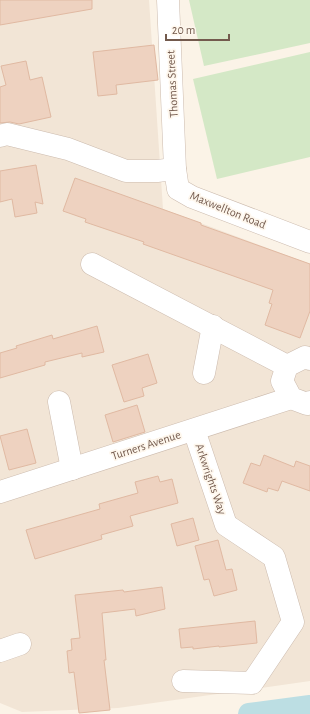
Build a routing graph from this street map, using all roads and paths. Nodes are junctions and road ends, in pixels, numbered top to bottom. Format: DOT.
graph roads {
  1 [pos="168,0"];
  2 [pos="0,136"];
  3 [pos="175,169"];
  4 [pos="310,242"];
  5 [pos="92,264"];
  6 [pos="213,326"];
  7 [pos="310,359"];
  8 [pos="287,366"];
  9 [pos="204,373"];
  10 [pos="301,400"];
  11 [pos="59,402"];
  12 [pos="194,430"];
  13 [pos="72,469"];
  14 [pos="0,492"];
  15 [pos="183,680"];
  1 -- 3 [label="street, Thomas Street"];
  2 -- 3 [label="street"];
  3 -- 4 [label="street, Maxwellton Road"];
  5 -- 6 [label="street"];
  6 -- 8 [label="street"];
  6 -- 9 [label="street"];
  7 -- 8 [label="street"];
  8 -- 10 [label="street"];
  10 -- 12 [label="street, Turners Avenue"];
  11 -- 13 [label="street"];
  12 -- 13 [label="street, Turners Avenue"];
  12 -- 15 [label="street, Arkwrights Way"];
  13 -- 14 [label="street, Turners Avenue"];
}
